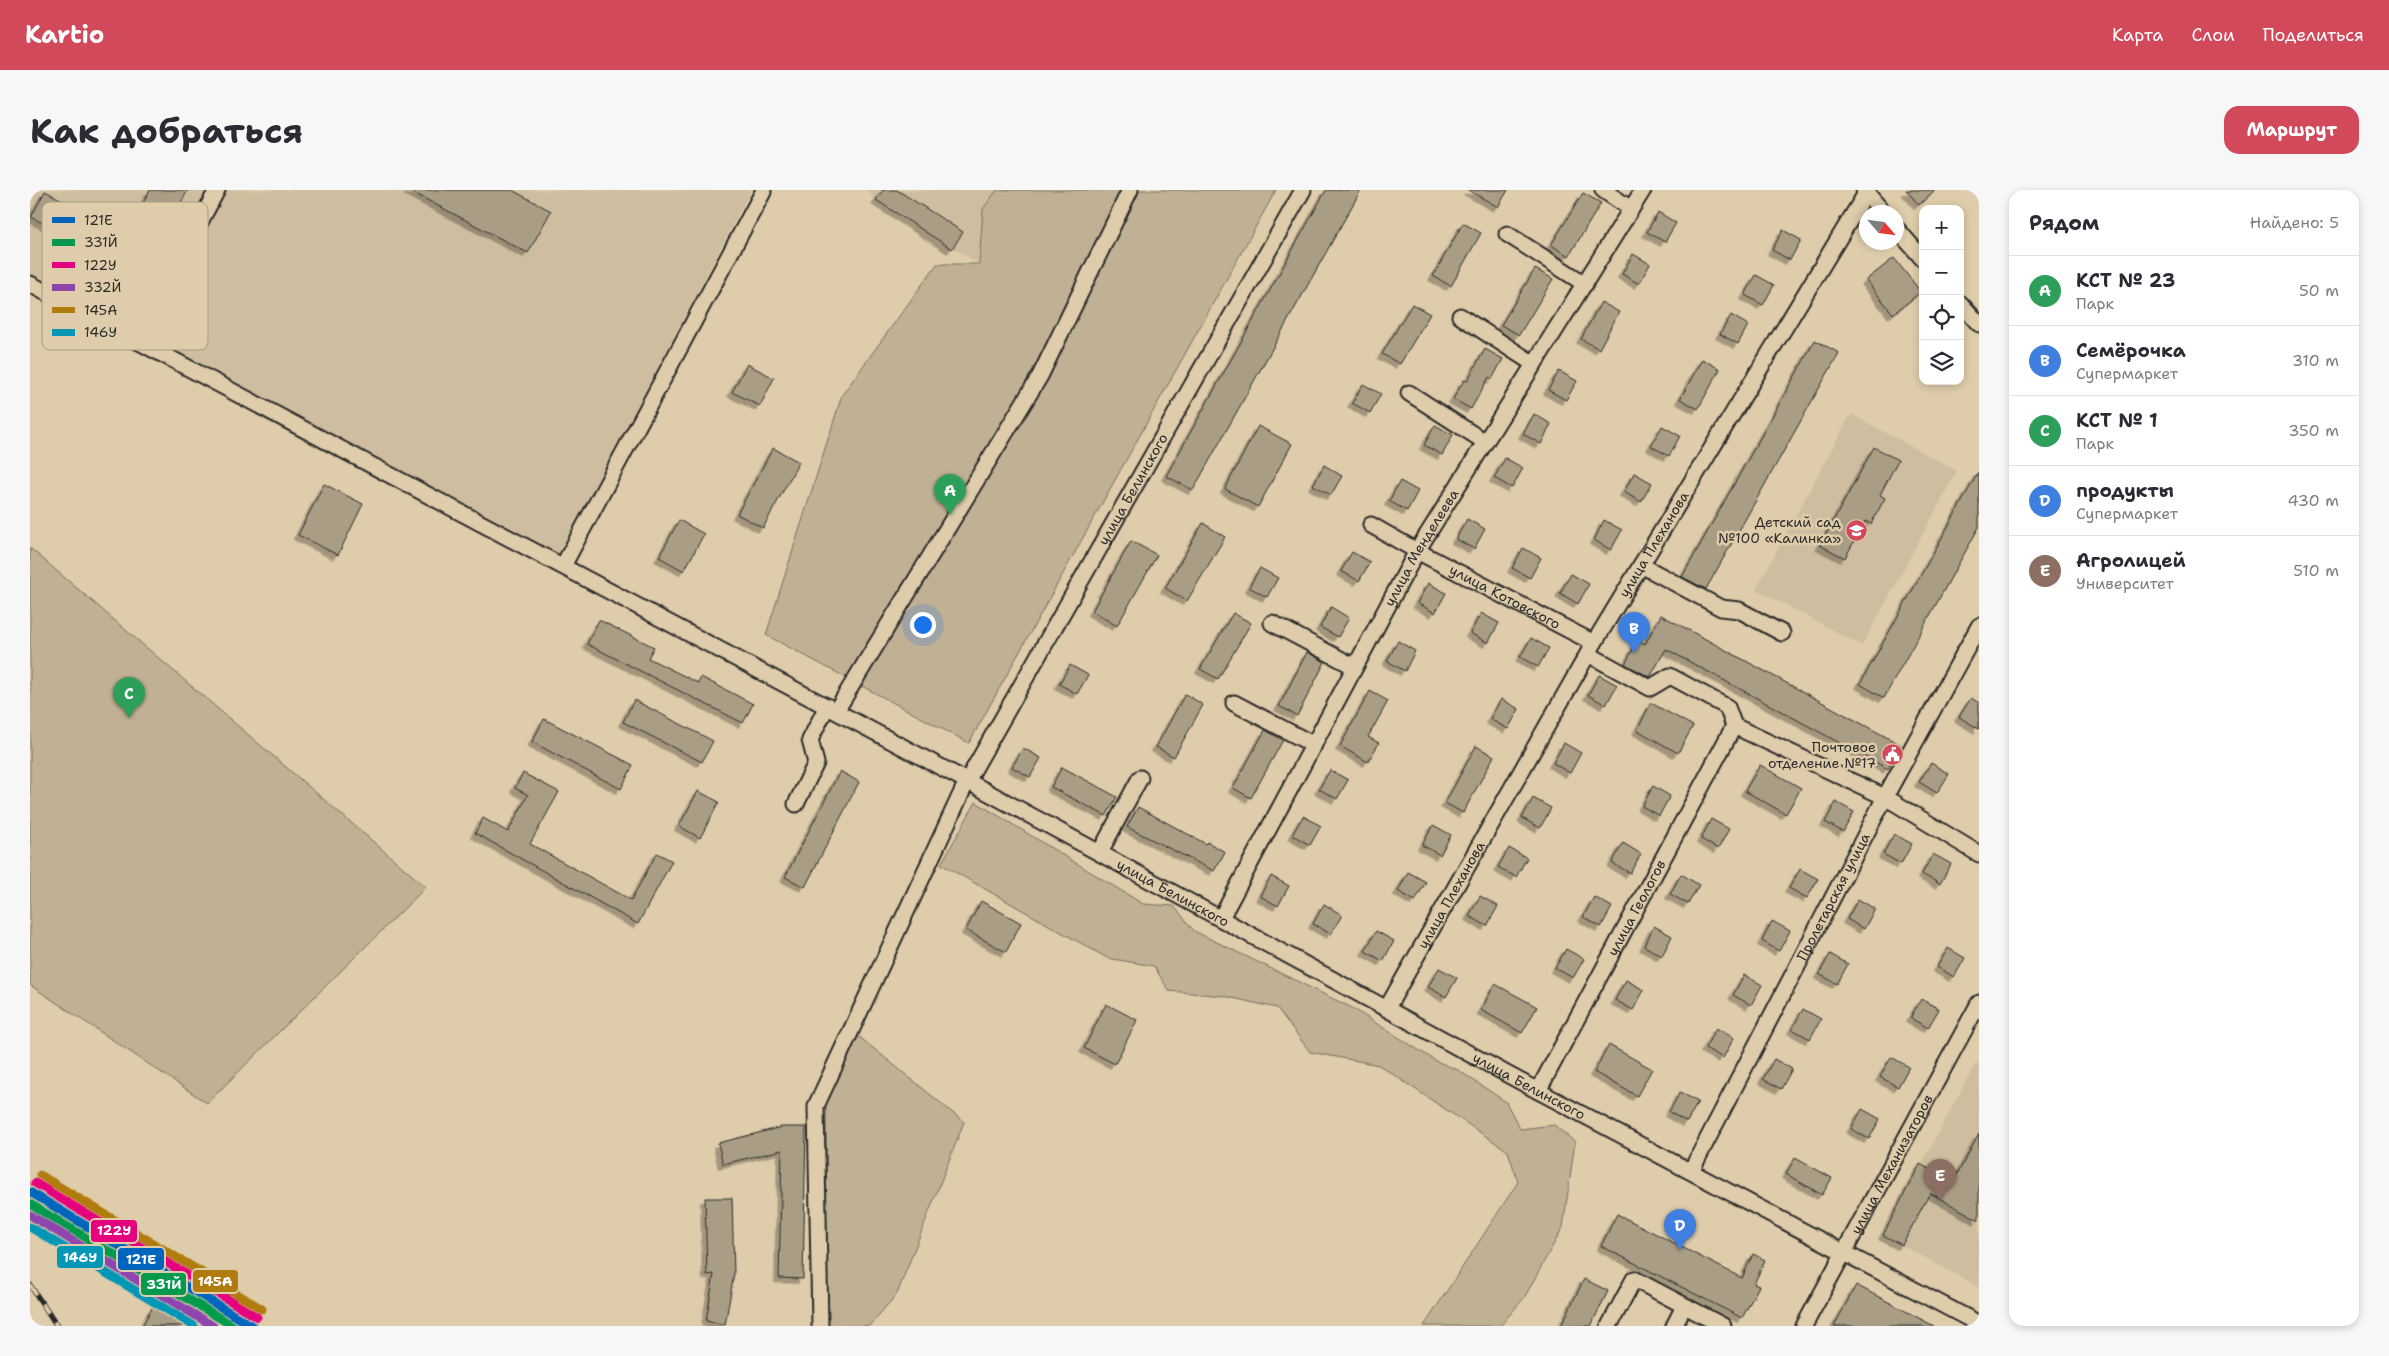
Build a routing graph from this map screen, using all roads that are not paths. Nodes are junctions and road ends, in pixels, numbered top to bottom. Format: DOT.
graph roads {
  1 [pos="217,190"];
  2 [pos="1130,190"];
  3 [pos="1303,190"];
  4 [pos="1603,190"];
  5 [pos="1644,190"];
  6 [pos="1866,191"];
  7 [pos="763,192"];
  8 [pos="1877,205"];
  9 [pos="208,207"];
  10 [pos="1631,209"];
  11 [pos="1507,234"];
  12 [pos="1904,237"];
  13 [pos="1919,254"];
  14 [pos="30,284"];
  15 [pos="1585,284"];
  16 [pos="42,290"];
  17 [pos="1964,307"];
  18 [pos="1460,316"];
  19 [pos="1979,324"];
  20 [pos="154,350"];
  21 [pos="1534,364"];
  22 [pos="1409,393"];
  23 [pos="1485,442"];
  24 [pos="1371,525"];
  25 [pos="1417,551"];
  26 [pos="1641,565"];
  27 [pos="563,566"];
  28 [pos="1272,623"];
  29 [pos="1979,626"];
  30 [pos="1782,633"];
  31 [pos="1591,648"];
  32 [pos="1355,667"];
  33 [pos="1234,703"];
  34 [pos="831,708"];
  35 [pos="1734,726"];
  36 [pos="1314,745"];
  37 [pos="1140,778"];
  38 [pos="967,781"];
  39 [pos="1885,797"];
  40 [pos="796,804"];
  41 [pos="1100,852"];
  42 [pos="1979,854"];
  43 [pos="1222,918"];
  44 [pos="1979,1003"];
  45 [pos="1387,1008"];
  46 [pos="1538,1091"];
  47 [pos="1691,1171"];
  48 [pos="1843,1253"];
  49 [pos="1684,1306"];
  50 [pos="1955,1320"];
  51 [pos="1979,1324"];
  52 [pos="820,1326"];
  53 [pos="1609,1326"];
  54 [pos="1674,1326"];
  55 [pos="1723,1326"];
  56 [pos="1804,1326"];
  1 -- 9 [label="street"];
  2 -- 34 [label="street"];
  3 -- 38 [label="street, улица Белинского"];
  4 -- 10 [label="street"];
  5 -- 10 [label="street, улица Менделеева"];
  6 -- 8 [label="street"];
  6 -- 26 [label="street, улица Плеханова"];
  7 -- 27 [label="street"];
  10 -- 15 [label="street, улица Менделеева"];
  11 -- 15 [label="street"];
  12 -- 13 [label="street"];
  14 -- 16 [label="street"];
  15 -- 21 [label="street, улица Менделеева"];
  17 -- 19 [label="street"];
  18 -- 21 [label="street"];
  20 -- 27 [label="street"];
  21 -- 23 [label="street, улица Менделеева"];
  22 -- 23 [label="street"];
  23 -- 25 [label="street, улица Менделеева"];
  24 -- 25 [label="street, улица Котовского"];
  25 -- 31 [label="street, улица Котовского"];
  25 -- 32 [label="street, улица Менделеева"];
  26 -- 30 [label="street"];
  26 -- 31 [label="street, улица Плеханова"];
  27 -- 34 [label="street"];
  28 -- 32 [label="street"];
  29 -- 39 [label="street, Пролетарская улица"];
  31 -- 35 [label="street, улица Котовского"];
  31 -- 45 [label="street, улица Плеханова"];
  32 -- 36 [label="street, улица Менделеева"];
  33 -- 36 [label="street"];
  34 -- 38 [label="street"];
  34 -- 40 [label="street"];
  35 -- 39 [label="street"];
  35 -- 46 [label="street, улица Геологов"];
  36 -- 43 [label="street, улица Менделеева"];
  37 -- 41 [label="street"];
  38 -- 41 [label="street, улица Белинского"];
  38 -- 52 [label="street"];
  39 -- 42 [label="street"];
  39 -- 47 [label="street, Пролетарская улица"];
  41 -- 43 [label="street, улица Белинского"];
  43 -- 45 [label="street, улица Белинского"];
  44 -- 48 [label="street, улица Механизаторов"];
  45 -- 46 [label="street, улица Белинского"];
  46 -- 47 [label="street, улица Белинского"];
  47 -- 48 [label="street, улица Белинского"];
  48 -- 50 [label="street, улица Белинского"];
  48 -- 56 [label="street, улица Механизаторов"];
  49 -- 53 [label="street"];
  49 -- 54 [label="street"];
  49 -- 55 [label="street"];
  50 -- 51 [label="street, улица Белинского"];
}
